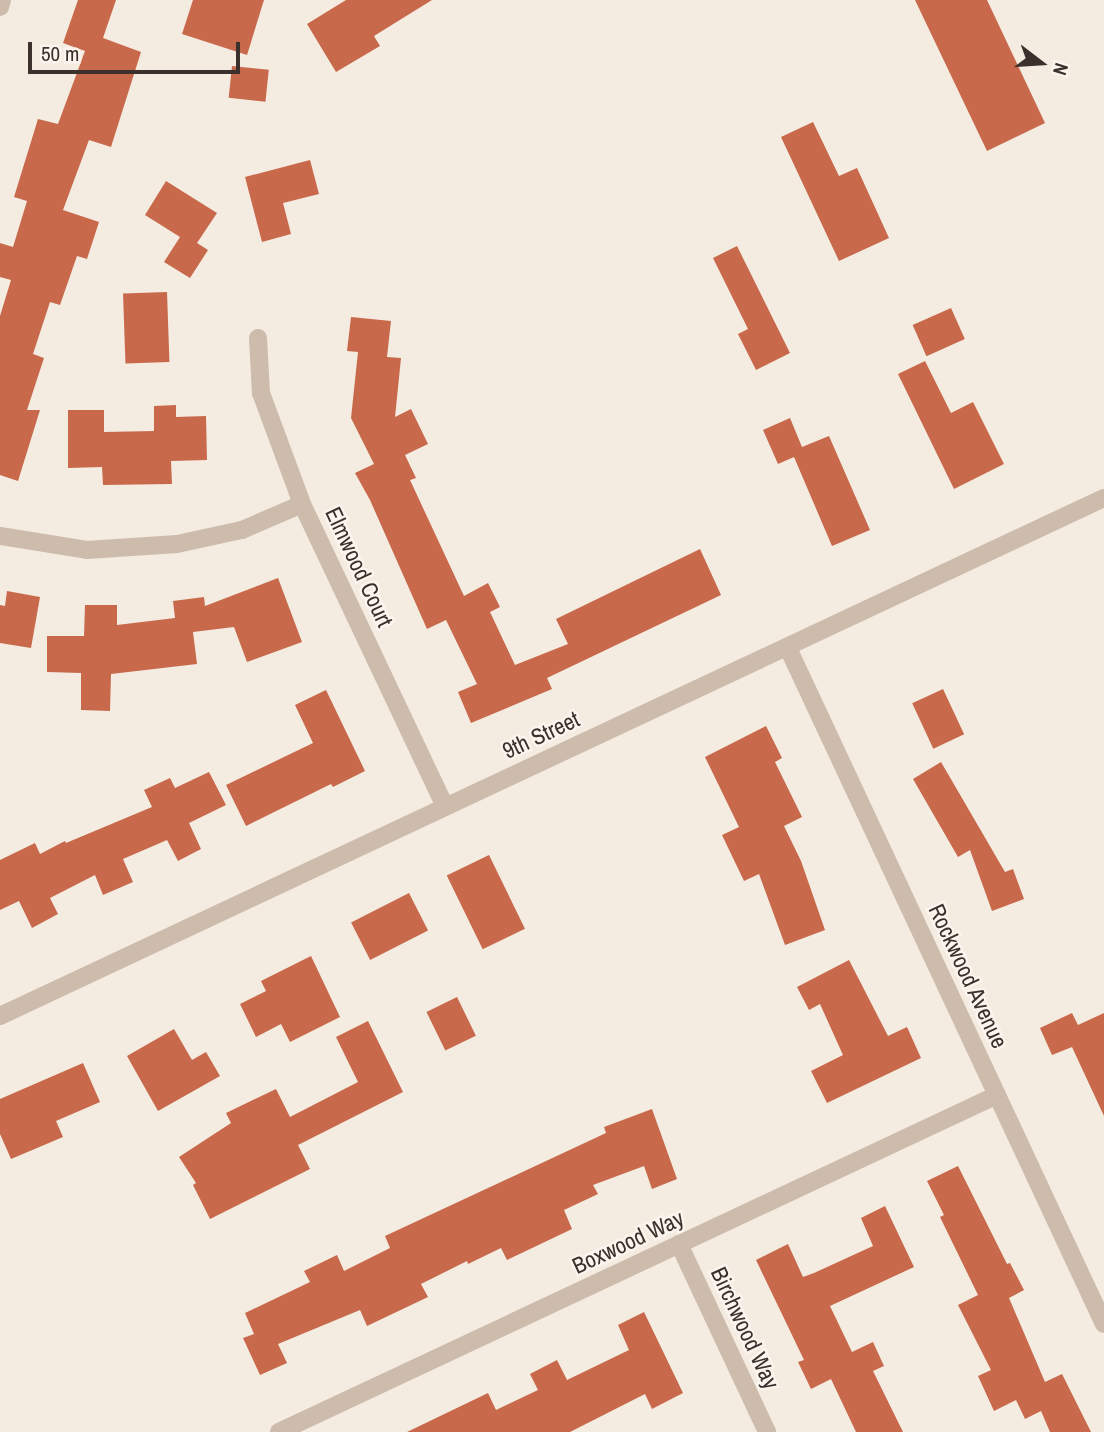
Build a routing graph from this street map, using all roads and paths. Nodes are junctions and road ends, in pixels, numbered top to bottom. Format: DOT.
graph roads {
  1 [pos="2,0"];
  2 [pos="0,7"];
  3 [pos="258,338"];
  4 [pos="1104,498"];
  5 [pos="302,504"];
  6 [pos="0,536"];
  7 [pos="788,648"];
  8 [pos="445,807"];
  9 [pos="0,1016"];
  10 [pos="997,1095"];
  11 [pos="679,1244"];
  12 [pos="1104,1324"];
  13 [pos="279,1432"];
  14 [pos="767,1432"];
  1 -- 2 [label="street"];
  3 -- 5 [label="street, Elmwood Court"];
  4 -- 7 [label="street, 9th Street"];
  5 -- 6 [label="street"];
  5 -- 8 [label="street, Elmwood Court"];
  7 -- 8 [label="street, 9th Street"];
  7 -- 10 [label="street, Rockwood Avenue"];
  8 -- 9 [label="street, 9th Street"];
  10 -- 11 [label="street, Boxwood Way"];
  10 -- 12 [label="street, Rockwood Avenue"];
  11 -- 13 [label="street, Boxwood Way"];
  11 -- 14 [label="street, Birchwood Way"];
}
